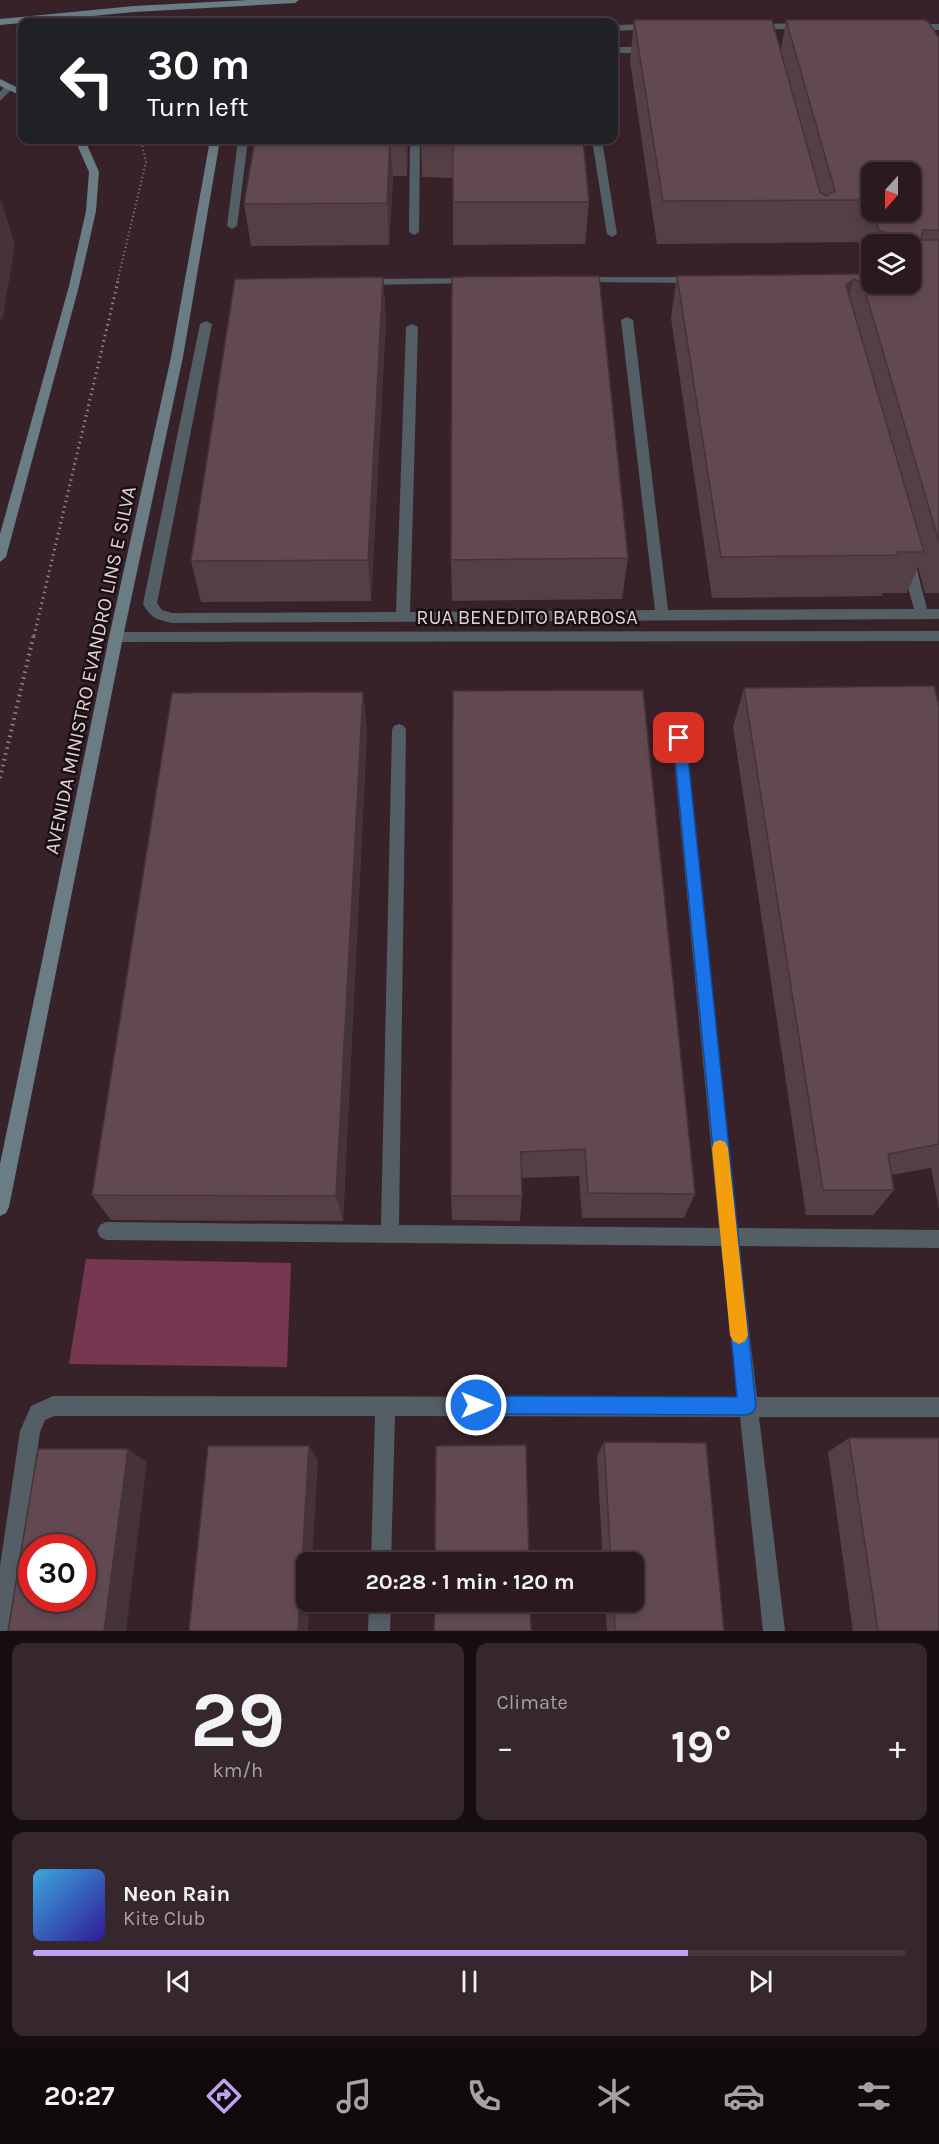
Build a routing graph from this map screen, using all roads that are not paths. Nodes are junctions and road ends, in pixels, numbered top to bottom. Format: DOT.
graph roads {
  1 [pos="295,0"];
  2 [pos="41,18"];
  3 [pos="18,20"];
  4 [pos="0,22"];
  5 [pos="816,26"];
  6 [pos="661,27"];
  7 [pos="745,27"];
  8 [pos="906,27"];
  9 [pos="939,27"];
  10 [pos="618,28"];
  11 [pos="618,50"];
  12 [pos="661,50"];
  13 [pos="0,82"];
  14 [pos="5,87"];
  15 [pos="0,98"];
  16 [pos="82,144"];
  17 [pos="214,144"];
  18 [pos="242,144"];
  19 [pos="416,144"];
  20 [pos="598,144"];
  21 [pos="232,226"];
  22 [pos="414,232"];
  23 [pos="612,234"];
  24 [pos="705,279"];
  25 [pos="574,280"];
  26 [pos="490,281"];
  27 [pos="347,282"];
  28 [pos="627,320"];
  29 [pos="206,324"];
  30 [pos="412,327"];
  31 [pos="903,545"];
  32 [pos="0,557"];
  33 [pos="922,614"];
  34 [pos="939,614"];
  35 [pos="662,615"];
  36 [pos="403,616"];
  37 [pos="939,636"];
  38 [pos="116,637"];
  39 [pos="399,730"];
  40 [pos="679,738"];
  41 [pos="0,1207"];
  42 [pos="106,1231"];
  43 [pos="390,1234"];
  44 [pos="729,1237"];
  45 [pos="939,1239"];
  46 [pos="385,1405"];
  47 [pos="747,1406"];
  48 [pos="939,1407"];
  49 [pos="381,1552"];
  50 [pos="380,1612"];
  51 [pos="1,1631"];
  52 [pos="380,1631"];
  53 [pos="774,1631"];
  1 -- 2 [label="street"];
  3 -- 4 [label="street"];
  5 -- 7 [label="street"];
  6 -- 10 [label="street"];
  8 -- 9 [label="street"];
  11 -- 12 [label="street"];
  13 -- 14 [label="street"];
  14 -- 15 [label="street"];
  16 -- 32 [label="street"];
  17 -- 38 [label="street, AVENIDA MINISTRO EVANDRO LINS E SILVA"];
  18 -- 21 [label="street"];
  19 -- 22 [label="street"];
  20 -- 23 [label="street"];
  24 -- 25 [label="street"];
  26 -- 27 [label="street"];
  28 -- 35 [label="street"];
  29 -- 36 [label="street"];
  30 -- 36 [label="street"];
  31 -- 33 [label="street"];
  33 -- 34 [label="street"];
  33 -- 35 [label="street"];
  35 -- 36 [label="street"];
  37 -- 38 [label="street, RUA BENEDITO BARBOSA"];
  38 -- 41 [label="street, AVENIDA MINISTRO EVANDRO LINS E SILVA"];
  39 -- 43 [label="street"];
  40 -- 44 [label="street"];
  42 -- 43 [label="street"];
  43 -- 44 [label="street"];
  44 -- 45 [label="street"];
  44 -- 47 [label="street"];
  46 -- 47 [label="street"];
  46 -- 49 [label="street"];
  46 -- 51 [label="street"];
  47 -- 48 [label="street"];
  47 -- 53 [label="street"];
  50 -- 52 [label="street"];
}
